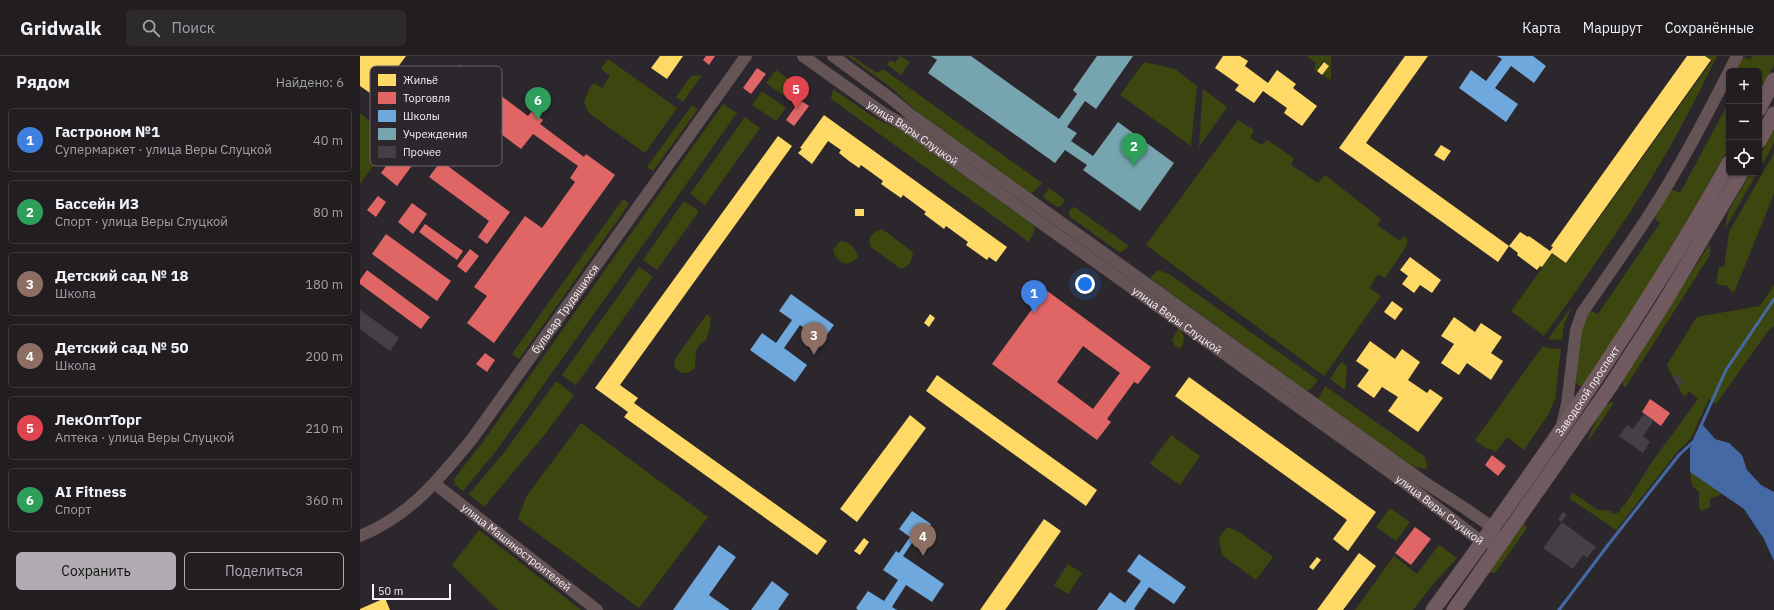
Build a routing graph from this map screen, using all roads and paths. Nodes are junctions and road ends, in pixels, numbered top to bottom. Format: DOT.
graph roads {
  1 [pos="746,56"];
  2 [pos="803,56"];
  3 [pos="833,56"];
  4 [pos="1736,56"];
  5 [pos="1774,80"];
  6 [pos="1762,104"];
  7 [pos="1774,114"];
  8 [pos="1760,140"];
  9 [pos="1726,168"];
  10 [pos="1739,176"];
  11 [pos="1560,432"];
  12 [pos="435,484"];
  13 [pos="1492,527"];
  14 [pos="360,536"];
  15 [pos="1482,542"];
  16 [pos="1500,544"];
  17 [pos="597,610"];
  18 [pos="1433,610"];
  19 [pos="1454,610"];
  1 -- 12 [label="street, бульвар Трудящихся"];
  2 -- 15 [label="street, улица Веры Слуцкой"];
  3 -- 13 [label="street, улица Веры Слуцкой"];
  4 -- 11 [label="street"];
  5 -- 6 [label="main road"];
  7 -- 8 [label="main road"];
  9 -- 11 [label="main road, Заводской проспект"];
  10 -- 16 [label="main road, Заводской проспект"];
  11 -- 13 [label="main road, Заводской проспект"];
  12 -- 14 [label="street, бульвар Трудящихся"];
  12 -- 17 [label="street, улица Машиностроителей"];
  13 -- 15 [label="main road, Заводской проспект"];
  13 -- 16 [label="street, улица Веры Слуцкой"];
  15 -- 16 [label="street, улица Веры Слуцкой"];
  15 -- 18 [label="main road, Заводской проспект"];
  16 -- 19 [label="main road, Заводской проспект"];
}
